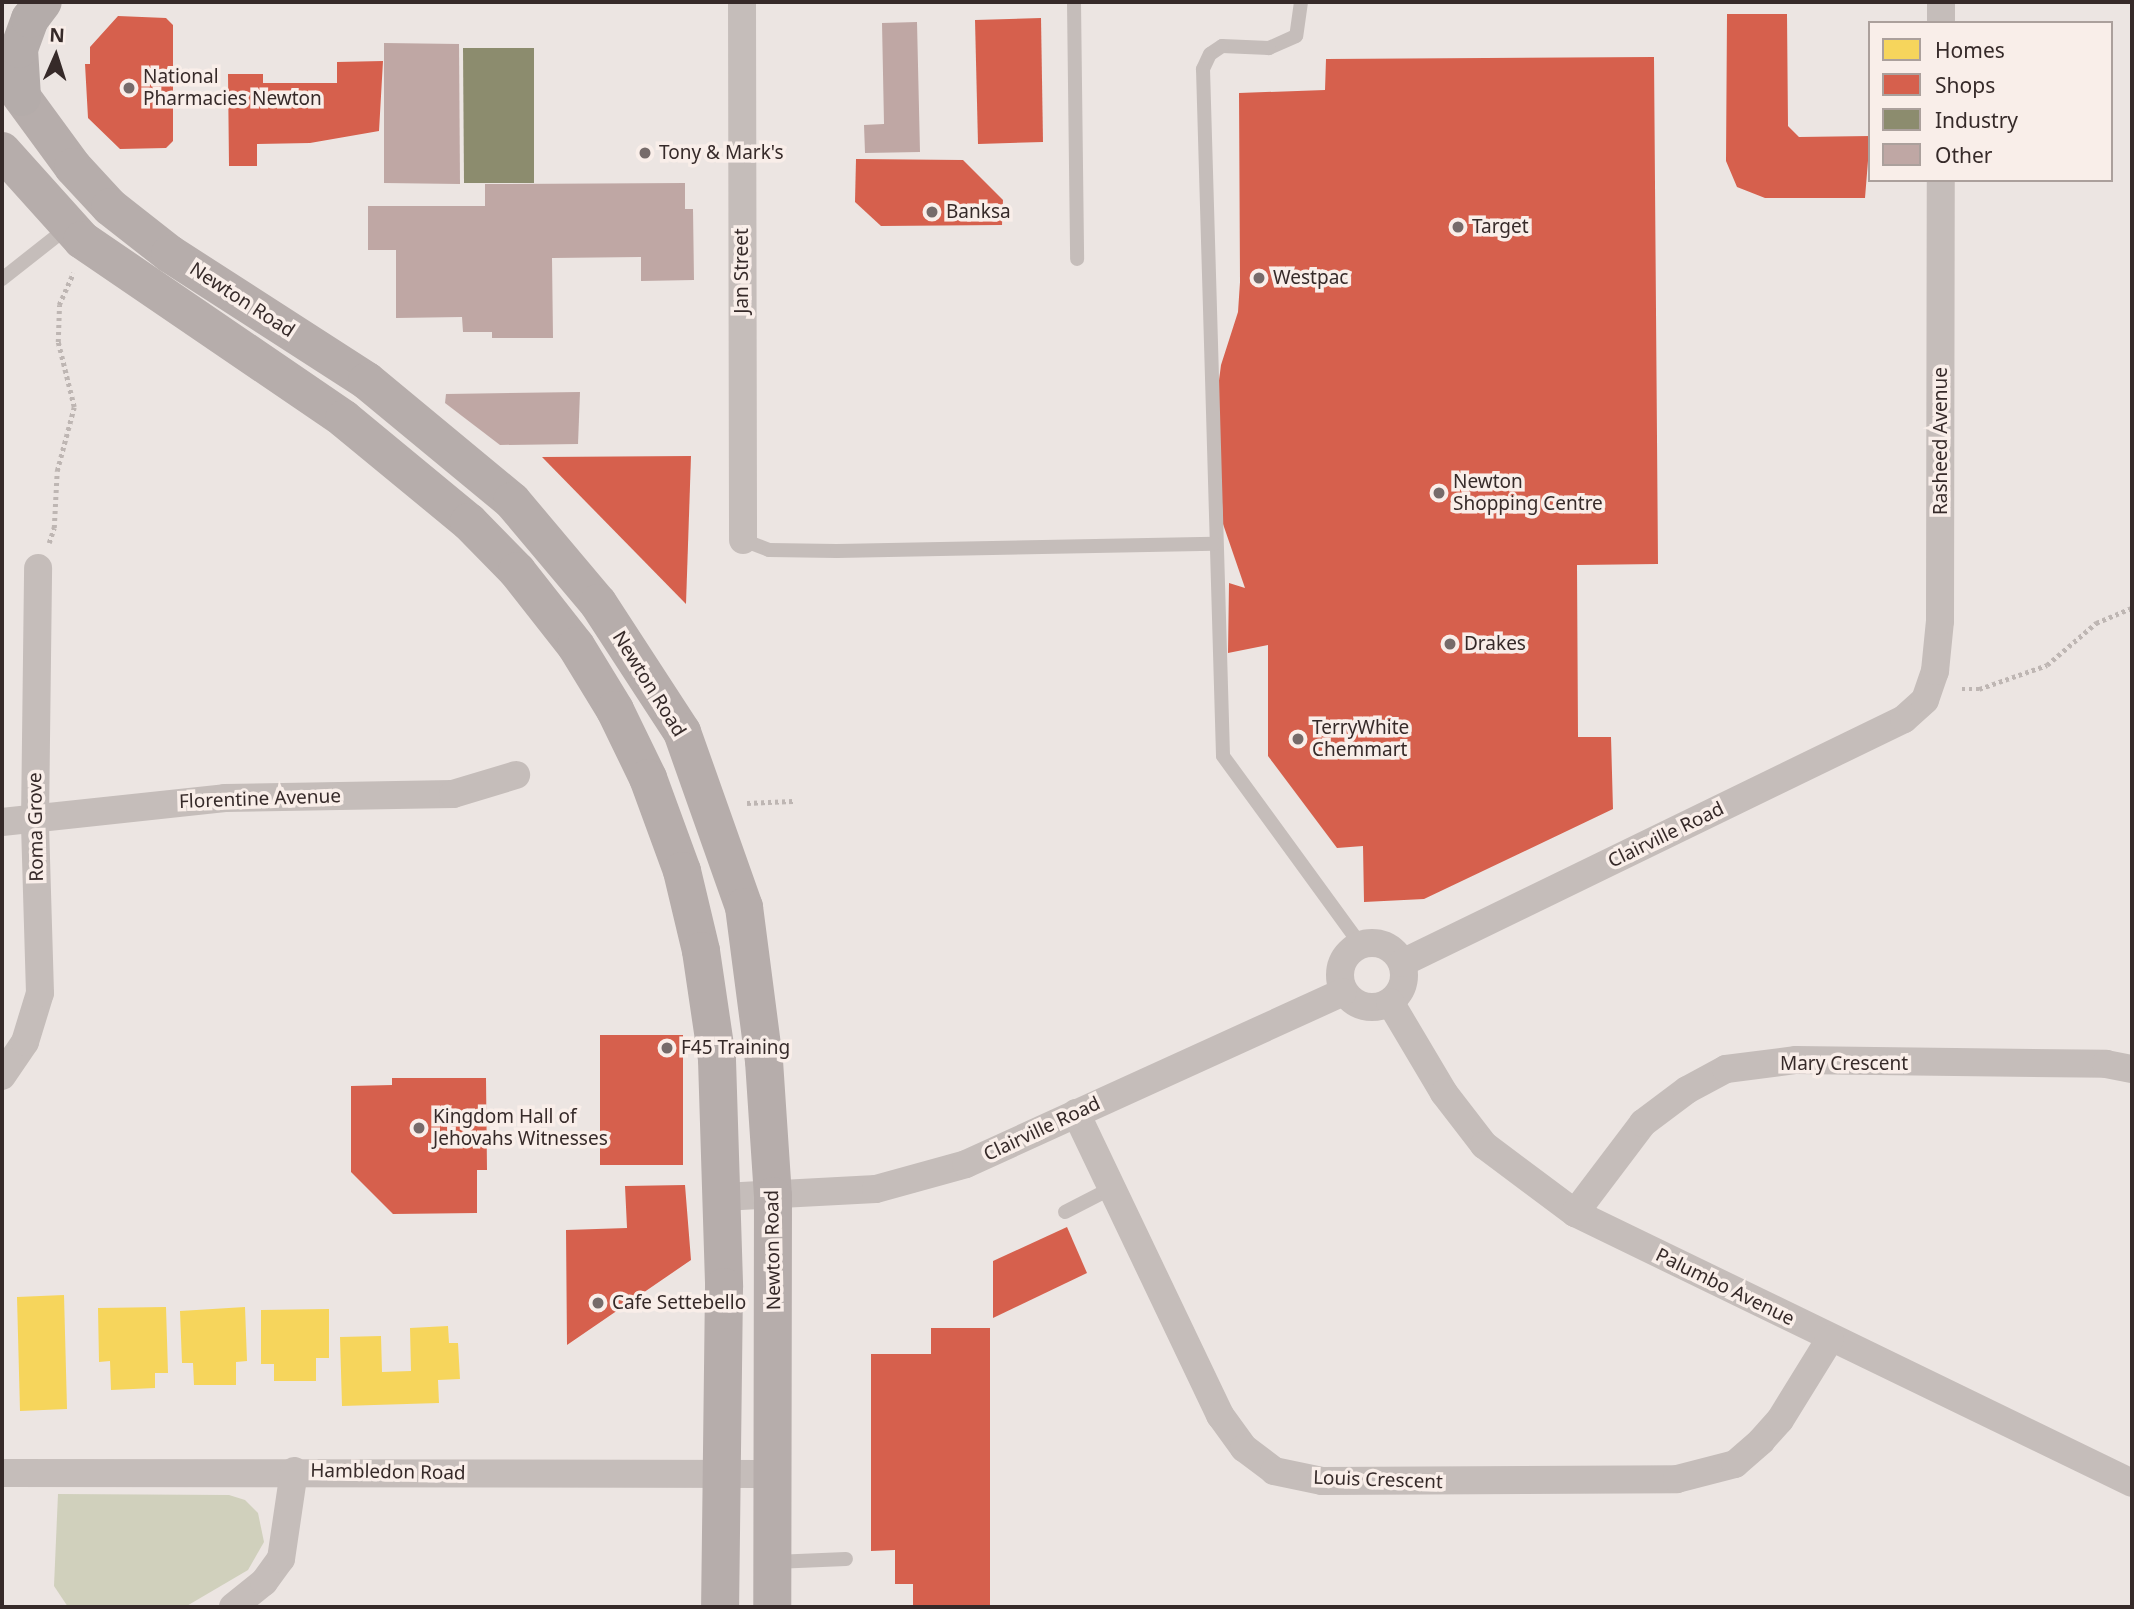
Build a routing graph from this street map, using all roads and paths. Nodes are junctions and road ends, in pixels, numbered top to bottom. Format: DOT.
graph roads {
  1 [pos="43,2"];
  2 [pos="742,2"];
  3 [pos="1074,2"];
  4 [pos="1301,2"];
  5 [pos="1941,2"];
  6 [pos="1941,21"];
  7 [pos="12,84"];
  8 [pos="2,151"];
  9 [pos="1941,182"];
  10 [pos="69,226"];
  11 [pos="1077,259"];
  12 [pos="77,266"];
  13 [pos="2,279"];
  14 [pos="743,540"];
  15 [pos="1214,544"];
  16 [pos="38,568"];
  17 [pos="2132,608"];
  18 [pos="1962,689"];
  19 [pos="1925,700"];
  20 [pos="516,775"];
  21 [pos="793,801"];
  22 [pos="747,803"];
  23 [pos="2,822"];
  24 [pos="35,822"];
  25 [pos="1360,944"];
  26 [pos="1402,963"];
  27 [pos="1343,992"];
  28 [pos="1390,1002"];
  29 [pos="2132,1069"];
  30 [pos="2,1076"];
  31 [pos="1076,1113"];
  32 [pos="1112,1188"];
  33 [pos="773,1196"];
  34 [pos="723,1197"];
  35 [pos="1065,1212"];
  36 [pos="1575,1213"];
  37 [pos="1830,1339"];
  38 [pos="294,1471"];
  39 [pos="2,1472"];
  40 [pos="775,1474"];
  41 [pos="720,1475"];
  42 [pos="2132,1483"];
  43 [pos="846,1559"];
  44 [pos="773,1562"];
  45 [pos="233,1607"];
  46 [pos="720,1607"];
  47 [pos="772,1607"];
  1 -- 7 [label="main road"];
  2 -- 14 [label="street, Jan Street"];
  3 -- 11 [label="lane"];
  4 -- 15 [label="lane"];
  5 -- 6 [label="street"];
  7 -- 33 [label="main road, Newton Road"];
  8 -- 10 [label="main road"];
  9 -- 19 [label="street, Rasheed Avenue"];
  10 -- 13 [label="lane"];
  10 -- 34 [label="main road"];
  12 -- 16 [label="path"];
  14 -- 15 [label="lane"];
  15 -- 25 [label="lane"];
  16 -- 24 [label="street, Roma Grove"];
  17 -- 18 [label="path"];
  19 -- 26 [label="street, Clairville Road"];
  20 -- 24 [label="street, Florentine Avenue"];
  21 -- 22 [label="path"];
  23 -- 24 [label="street, Florentine Avenue"];
  24 -- 30 [label="street, Roma Grove"];
  25 -- 26 [label="street"];
  25 -- 27 [label="street"];
  26 -- 28 [label="street"];
  27 -- 28 [label="street"];
  27 -- 31 [label="street, Clairville Road"];
  28 -- 36 [label="street, Palumbo Avenue"];
  29 -- 36 [label="street, Mary Crescent"];
  31 -- 32 [label="street, Louis Crescent"];
  31 -- 33 [label="street, Clairville Road"];
  32 -- 35 [label="lane"];
  32 -- 37 [label="street, Louis Crescent"];
  33 -- 34 [label="street, Clairville Road"];
  33 -- 40 [label="main road, Newton Road"];
  34 -- 41 [label="main road"];
  36 -- 37 [label="street, Palumbo Avenue"];
  37 -- 42 [label="street, Palumbo Avenue"];
  38 -- 39 [label="street, Hambledon Road"];
  38 -- 41 [label="street, Hambledon Road"];
  38 -- 45 [label="street"];
  40 -- 41 [label="street, Hambledon Road"];
  40 -- 44 [label="main road, Newton Road"];
  41 -- 46 [label="main road"];
  43 -- 44 [label="lane"];
  44 -- 47 [label="main road, Newton Road"];
}
